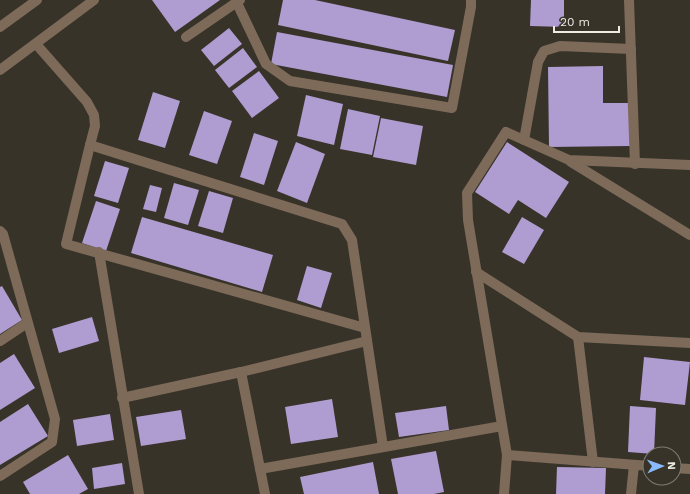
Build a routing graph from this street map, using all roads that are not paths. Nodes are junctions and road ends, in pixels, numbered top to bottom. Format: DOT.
graph roads {
  1 [pos="37,0"];
  2 [pos="94,0"];
  3 [pos="471,0"];
  4 [pos="629,0"];
  5 [pos="239,1"];
  6 [pos="0,27"];
  7 [pos="186,37"];
  8 [pos="36,44"];
  9 [pos="631,49"];
  10 [pos="0,70"];
  11 [pos="524,140"];
  12 [pos="90,145"];
  13 [pos="569,160"];
  14 [pos="635,164"];
  15 [pos="690,164"];
  16 [pos="0,231"];
  17 [pos="690,235"];
  18 [pos="99,252"];
  19 [pos="476,272"];
  20 [pos="27,323"];
  21 [pos="365,328"];
  22 [pos="578,337"];
  23 [pos="0,341"];
  24 [pos="367,341"];
  25 [pos="690,343"];
  26 [pos="241,372"];
  27 [pos="122,398"];
  28 [pos="502,426"];
  29 [pos="383,447"];
  30 [pos="507,455"];
  31 [pos="593,462"];
  32 [pos="634,465"];
  33 [pos="642,466"];
  34 [pos="260,469"];
  35 [pos="0,476"];
  36 [pos="139,494"];
  37 [pos="265,494"];
  38 [pos="504,494"];
  39 [pos="631,494"];
  1 -- 6 [label="street"];
  2 -- 8 [label="street"];
  3 -- 5 [label="street"];
  4 -- 9 [label="street"];
  5 -- 7 [label="street"];
  8 -- 10 [label="street"];
  8 -- 12 [label="street"];
  9 -- 11 [label="street"];
  9 -- 14 [label="street"];
  11 -- 13 [label="street"];
  11 -- 19 [label="street"];
  12 -- 18 [label="street"];
  12 -- 21 [label="street"];
  13 -- 14 [label="street"];
  13 -- 17 [label="street"];
  14 -- 15 [label="street"];
  16 -- 20 [label="street"];
  18 -- 21 [label="street"];
  18 -- 27 [label="street"];
  19 -- 22 [label="street"];
  19 -- 28 [label="street"];
  20 -- 23 [label="street"];
  20 -- 35 [label="street"];
  21 -- 24 [label="street"];
  22 -- 25 [label="street"];
  22 -- 31 [label="street"];
  24 -- 26 [label="street"];
  24 -- 29 [label="street"];
  26 -- 27 [label="street"];
  26 -- 34 [label="street"];
  27 -- 36 [label="street"];
  28 -- 29 [label="street"];
  28 -- 30 [label="street"];
  29 -- 34 [label="street"];
  30 -- 31 [label="street"];
  30 -- 38 [label="street"];
  31 -- 32 [label="street"];
  32 -- 33 [label="street"];
  32 -- 39 [label="street"];
  34 -- 37 [label="street"];
}
